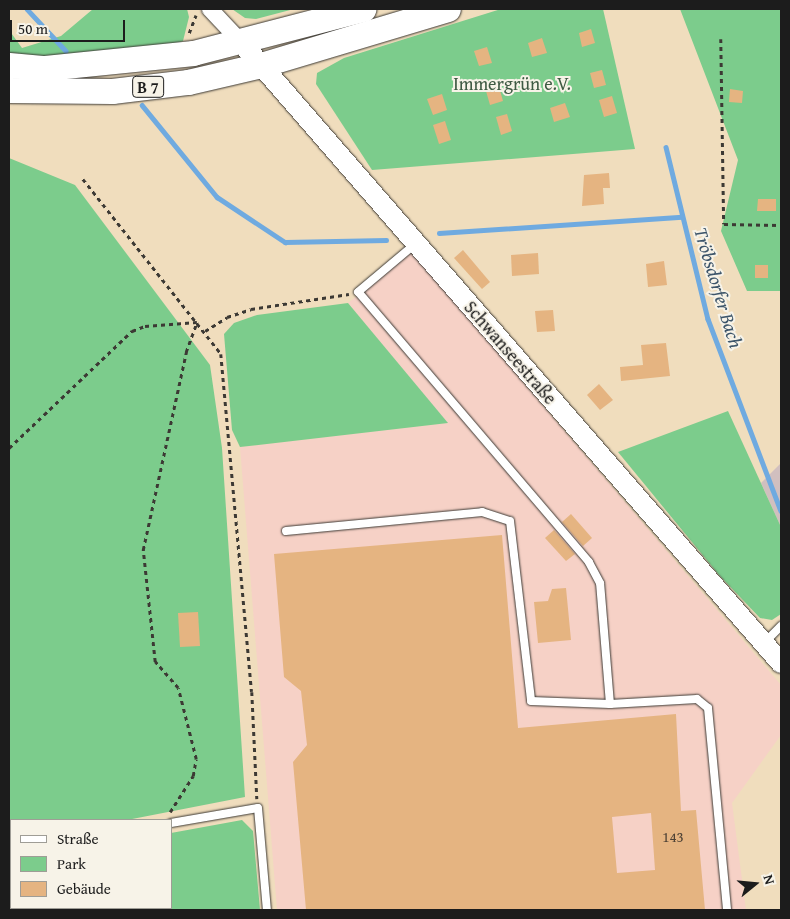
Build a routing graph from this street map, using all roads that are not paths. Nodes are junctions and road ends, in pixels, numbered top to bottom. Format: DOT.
graph roads {
  1 [pos="210,9"];
  2 [pos="363,9"];
  3 [pos="448,9"];
  4 [pos="241,42"];
  5 [pos="9,65"];
  6 [pos="261,65"];
  7 [pos="9,90"];
  8 [pos="415,244"];
  9 [pos="286,531"];
  10 [pos="781,626"];
  11 [pos="764,644"];
  12 [pos="781,663"];
  13 [pos="610,704"];
  14 [pos="172,821"];
  15 [pos="266,910"];
  16 [pos="726,910"];
  1 -- 4 [label="street"];
  2 -- 4 [label="main road, B 7"];
  3 -- 6 [label="main road, B 7"];
  4 -- 5 [label="main road, B 7"];
  4 -- 6 [label="street, Schwanseestraße"];
  6 -- 7 [label="main road, B 7"];
  6 -- 8 [label="street, Schwanseestraße"];
  8 -- 11 [label="street, Schwanseestraße"];
  8 -- 13 [label="lane"];
  9 -- 13 [label="lane"];
  10 -- 11 [label="lane"];
  11 -- 12 [label="street, Schwanseestraße"];
  13 -- 16 [label="lane"];
  14 -- 15 [label="lane"];
}
